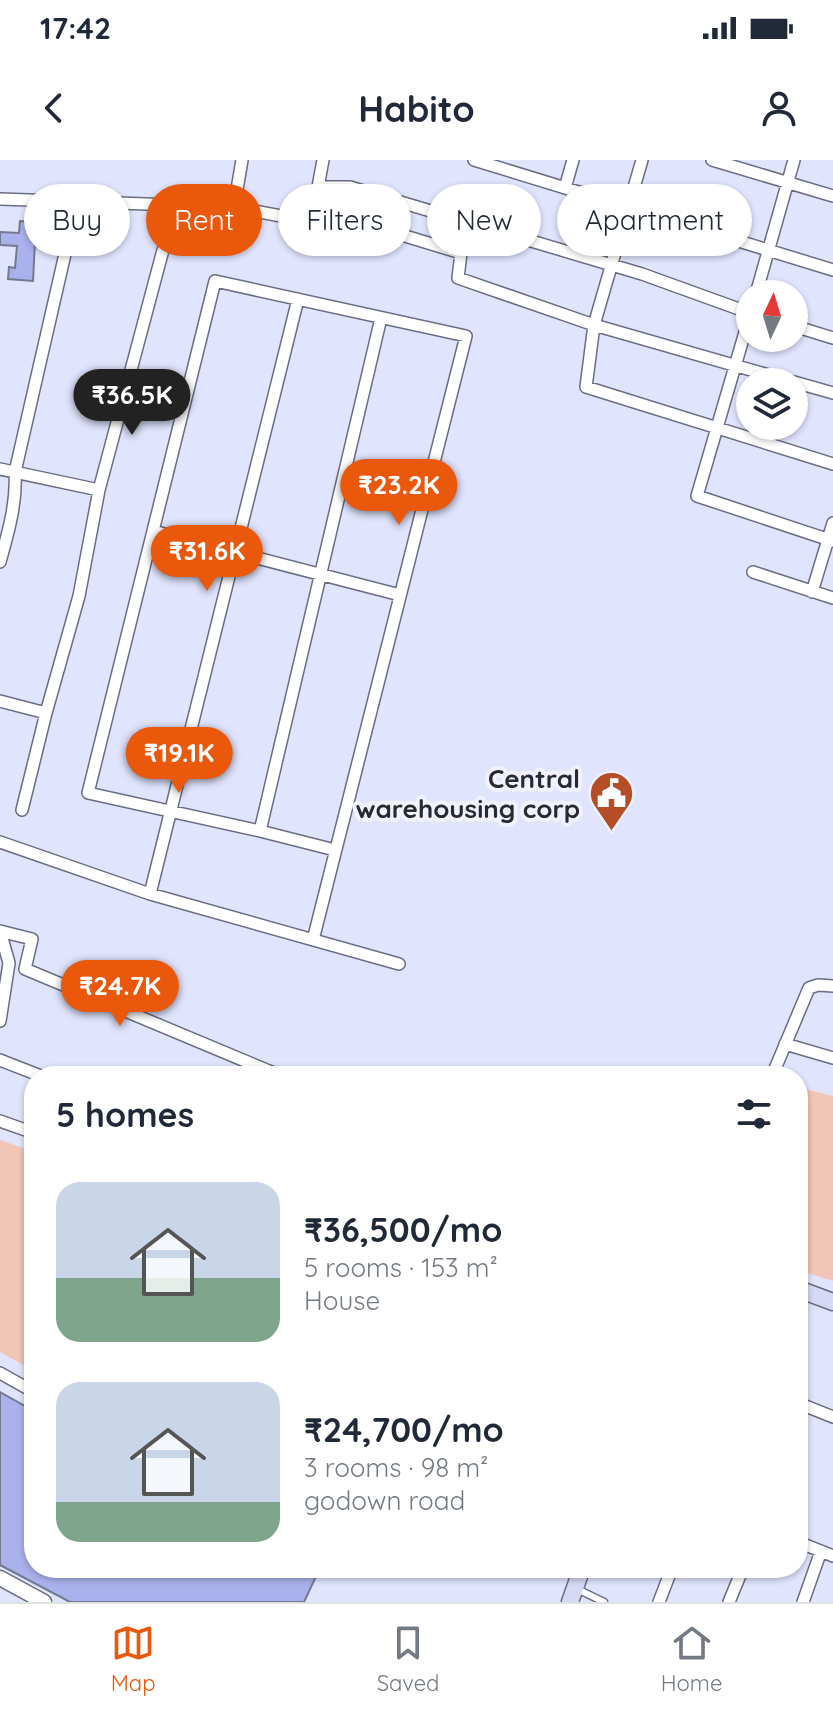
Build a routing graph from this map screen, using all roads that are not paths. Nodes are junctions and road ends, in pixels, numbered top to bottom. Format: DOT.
graph roads {
  1 [pos="242,160"];
  2 [pos="323,160"];
  3 [pos="474,160"];
  4 [pos="573,160"];
  5 [pos="642,160"];
  6 [pos="712,160"];
  7 [pos="794,160"];
  8 [pos="504,164"];
  9 [pos="787,183"];
  10 [pos="238,184"];
  11 [pos="319,184"];
  12 [pos="566,184"];
  13 [pos="635,184"];
  14 [pos="557,185"];
  15 [pos="833,196"];
  16 [pos="0,199"];
  17 [pos="146,204"];
  18 [pos="541,244"];
  19 [pos="752,244"];
  20 [pos="769,249"];
  21 [pos="65,256"];
  22 [pos="161,256"];
  23 [pos="461,256"];
  24 [pos="614,256"];
  25 [pos="611,265"];
  26 [pos="833,270"];
  27 [pos="760,280"];
  28 [pos="298,299"];
  29 [pos="736,309"];
  30 [pos="381,318"];
  31 [pos="594,325"];
  32 [pos="808,330"];
  33 [pos="833,338"];
  34 [pos="739,352"];
  35 [pos="735,366"];
  36 [pos="742,368"];
  37 [pos="808,386"];
  38 [pos="833,393"];
  39 [pos="717,427"];
  40 [pos="833,464"];
  41 [pos="0,469"];
  42 [pos="15,472"];
  43 [pos="99,490"];
  44 [pos="833,523"];
  45 [pos="153,531"];
  46 [pos="830,540"];
  47 [pos="235,553"];
  48 [pos="0,562"];
  49 [pos="753,572"];
  50 [pos="321,575"];
  51 [pos="812,592"];
  52 [pos="400,595"];
  53 [pos="833,598"];
  54 [pos="0,701"];
  55 [pos="46,713"];
  56 [pos="22,810"];
  57 [pos="171,811"];
  58 [pos="260,831"];
  59 [pos="0,842"];
  60 [pos="335,850"];
  61 [pos="150,894"];
  62 [pos="0,931"];
  63 [pos="313,940"];
  64 [pos="399,964"];
  65 [pos="833,986"];
  66 [pos="0,1021"];
  67 [pos="785,1044"];
  68 [pos="833,1058"];
  69 [pos="0,1060"];
  70 [pos="257,1066"];
  71 [pos="776,1066"];
  72 [pos="24,1069"];
  73 [pos="0,1121"];
  74 [pos="24,1129"];
  75 [pos="808,1293"];
  76 [pos="833,1302"];
  77 [pos="0,1373"];
  78 [pos="24,1386"];
  79 [pos="808,1407"];
  80 [pos="833,1417"];
  81 [pos="808,1546"];
  82 [pos="827,1553"];
  83 [pos="0,1578"];
  84 [pos="668,1578"];
  85 [pos="739,1578"];
  86 [pos="572,1595"];
  87 [pos="44,1602"];
  88 [pos="604,1602"];
  89 [pos="659,1602"];
  90 [pos="729,1602"];
  91 [pos="803,1602"];
  1 -- 10 [label="street"];
  2 -- 11 [label="street"];
  3 -- 8 [label="street"];
  4 -- 12 [label="street"];
  5 -- 13 [label="street"];
  6 -- 9 [label="street"];
  7 -- 9 [label="street"];
  8 -- 14 [label="street"];
  9 -- 15 [label="street"];
  9 -- 20 [label="street"];
  16 -- 17 [label="street"];
  18 -- 25 [label="street"];
  19 -- 20 [label="street"];
  20 -- 26 [label="street"];
  20 -- 27 [label="street"];
  21 -- 42 [label="street"];
  22 -- 43 [label="street"];
  23 -- 31 [label="street"];
  24 -- 25 [label="street"];
  25 -- 29 [label="street"];
  25 -- 31 [label="street"];
  28 -- 30 [label="street"];
  28 -- 45 [label="street"];
  28 -- 47 [label="street"];
  30 -- 50 [label="street"];
  30 -- 52 [label="street"];
  31 -- 35 [label="street"];
  31 -- 39 [label="street"];
  32 -- 33 [label="street"];
  34 -- 35 [label="street"];
  35 -- 36 [label="street"];
  35 -- 39 [label="street"];
  37 -- 38 [label="street"];
  39 -- 40 [label="street"];
  39 -- 46 [label="street"];
  41 -- 42 [label="street"];
  42 -- 43 [label="street"];
  42 -- 48 [label="street"];
  43 -- 55 [label="street"];
  44 -- 46 [label="street"];
  45 -- 47 [label="street"];
  45 -- 57 [label="street"];
  46 -- 51 [label="street"];
  47 -- 50 [label="street"];
  47 -- 57 [label="street"];
  49 -- 51 [label="street"];
  50 -- 52 [label="street"];
  50 -- 58 [label="street"];
  51 -- 53 [label="street"];
  52 -- 60 [label="street"];
  54 -- 55 [label="street"];
  55 -- 56 [label="street"];
  57 -- 58 [label="street"];
  57 -- 61 [label="street"];
  58 -- 60 [label="street"];
  59 -- 61 [label="street"];
  60 -- 63 [label="street"];
  61 -- 63 [label="street"];
  62 -- 66 [label="street"];
  62 -- 70 [label="street"];
  63 -- 64 [label="street"];
  65 -- 67 [label="street"];
  67 -- 68 [label="street"];
  67 -- 71 [label="street"];
  69 -- 72 [label="street"];
  73 -- 74 [label="street"];
  75 -- 76 [label="main road"];
  77 -- 78 [label="street"];
  79 -- 80 [label="street"];
  81 -- 82 [label="street"];
  82 -- 91 [label="street"];
  83 -- 87 [label="street"];
  84 -- 89 [label="street"];
  85 -- 90 [label="street"];
  86 -- 88 [label="lane"];
}
